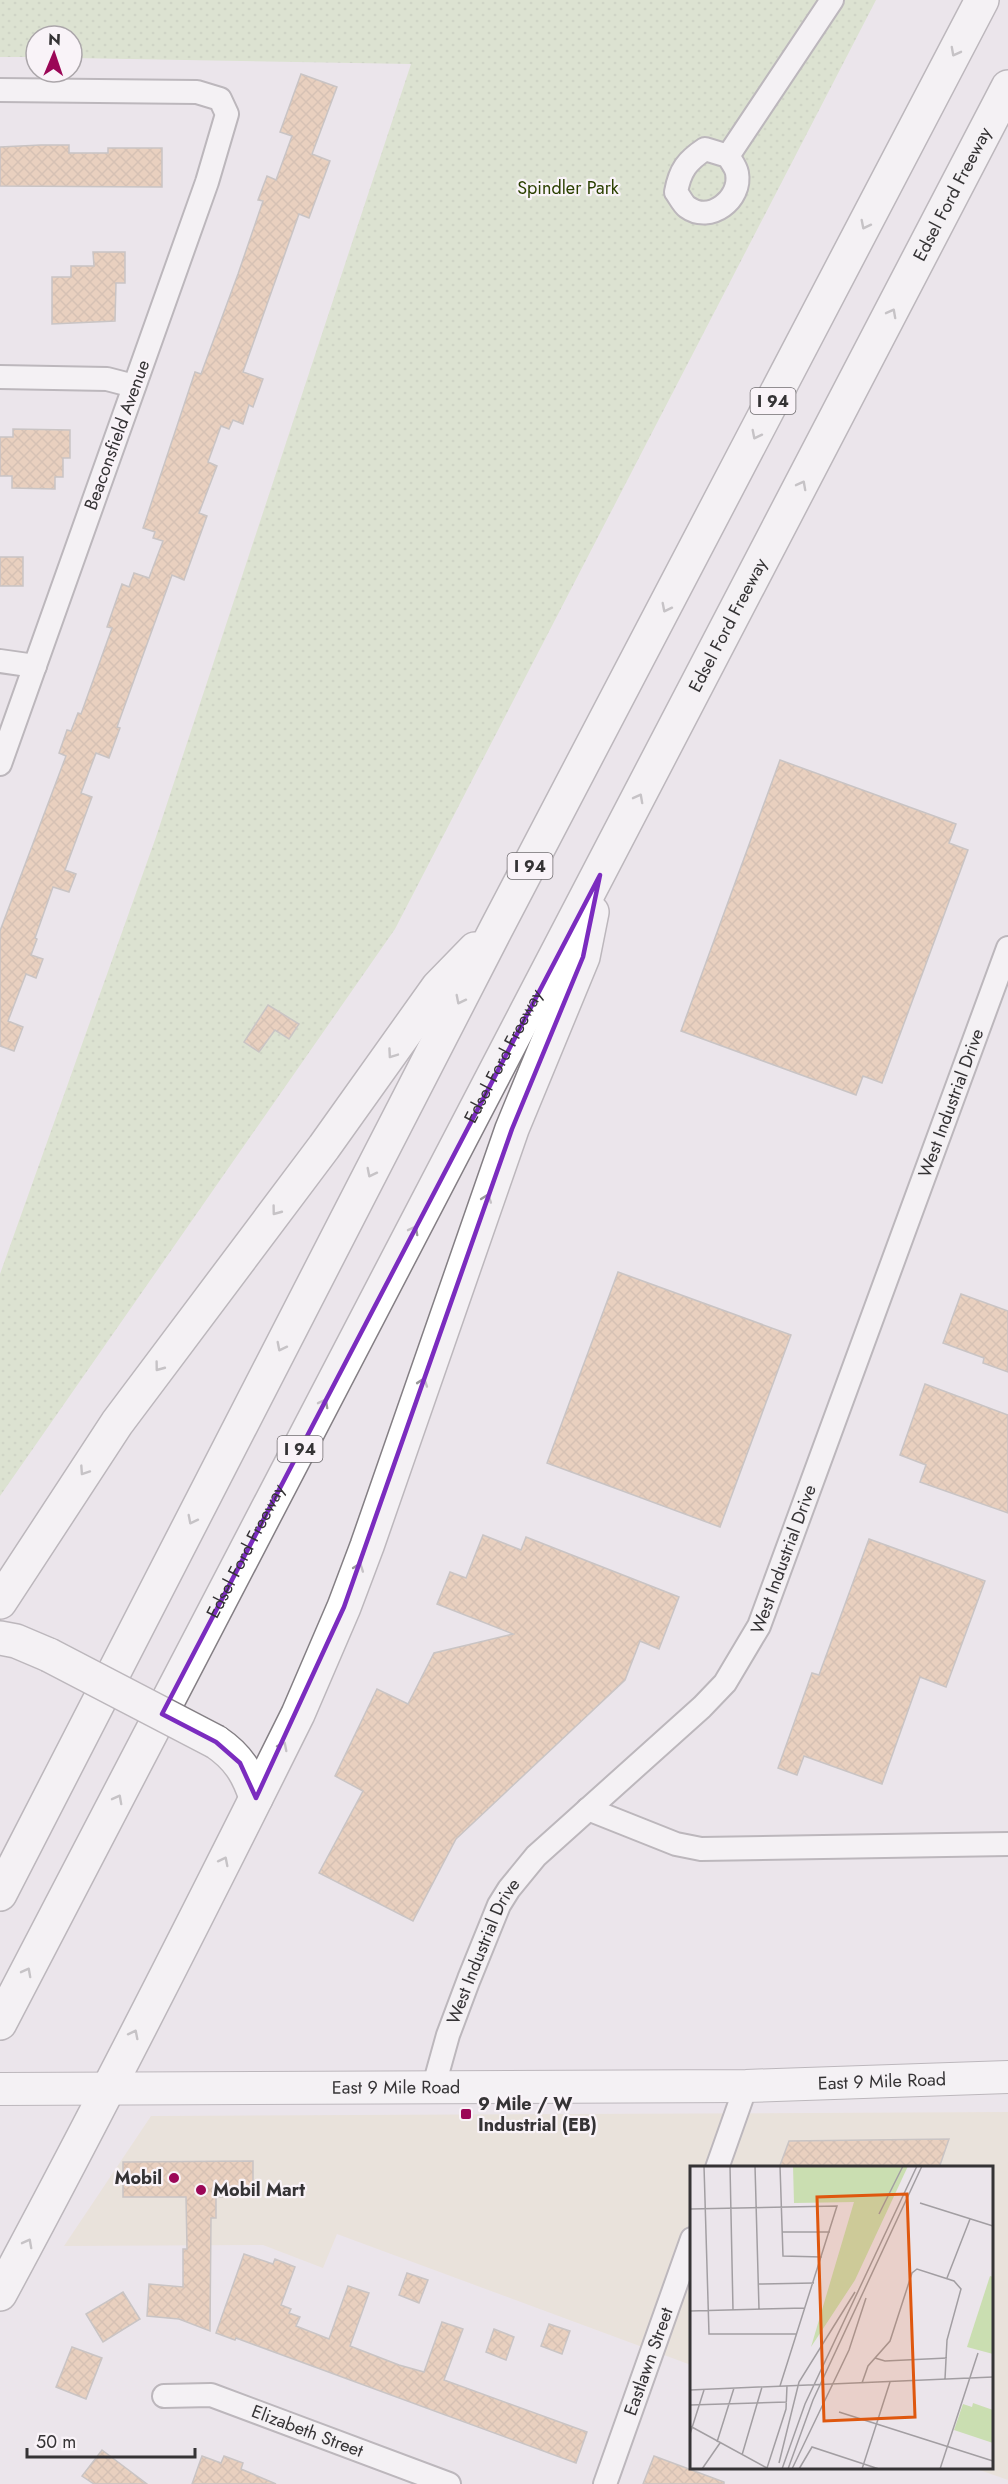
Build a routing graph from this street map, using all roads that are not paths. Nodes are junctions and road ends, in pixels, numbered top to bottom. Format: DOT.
graph roads {
  1 [pos="831,0"];
  2 [pos="982,0"];
  3 [pos="1008,87"];
  4 [pos="0,90"];
  5 [pos="728,156"];
  6 [pos="0,377"];
  7 [pos="134,386"];
  8 [pos="0,661"];
  9 [pos="35,666"];
  10 [pos="0,764"];
  11 [pos="600,875"];
  12 [pos="496,929"];
  13 [pos="1008,948"];
  14 [pos="0,1602"];
  15 [pos="0,1638"];
  16 [pos="256,1798"];
  17 [pos="588,1809"];
  18 [pos="1008,1844"];
  19 [pos="0,1894"];
  20 [pos="0,2024"];
  21 [pos="1008,2077"];
  22 [pos="746,2086"];
  23 [pos="110,2087"];
  24 [pos="0,2089"];
  25 [pos="433,2089"];
  26 [pos="718,2166"];
  27 [pos="690,2245"];
  28 [pos="0,2294"];
  29 [pos="164,2396"];
  30 [pos="449,2484"];
  31 [pos="605,2484"];
  1 -- 5 [label="street"];
  2 -- 12 [label="highway, I 94, one-way"];
  11 -- 3 [label="highway, Edsel Ford Freeway / I 94, one-way"];
  4 -- 7 [label="street, Beaconsfield Avenue"];
  6 -- 7 [label="street"];
  7 -- 9 [label="street, Beaconsfield Avenue"];
  8 -- 9 [label="street"];
  9 -- 10 [label="street, Beaconsfield Avenue"];
  16 -- 11 [label="highway, one-way"];
  20 -- 11 [label="highway, Edsel Ford Freeway / I 94, one-way"];
  12 -- 14 [label="highway, one-way"];
  12 -- 19 [label="highway, I 94, one-way"];
  13 -- 17 [label="street, West Industrial Drive"];
  15 -- 16 [label="highway, bridge"];
  23 -- 16 [label="highway, one-way"];
  17 -- 18 [label="street"];
  17 -- 25 [label="street, West Industrial Drive"];
  21 -- 22 [label="main road, East 9 Mile Road"];
  22 -- 25 [label="main road, East 9 Mile Road"];
  22 -- 26 [label="street"];
  23 -- 24 [label="main road, East 9 Mile Road"];
  23 -- 25 [label="main road, East 9 Mile Road"];
  28 -- 23 [label="highway, one-way"];
  27 -- 31 [label="street, Eastlawn Street"];
  29 -- 30 [label="street, Elizabeth Street"];
}
